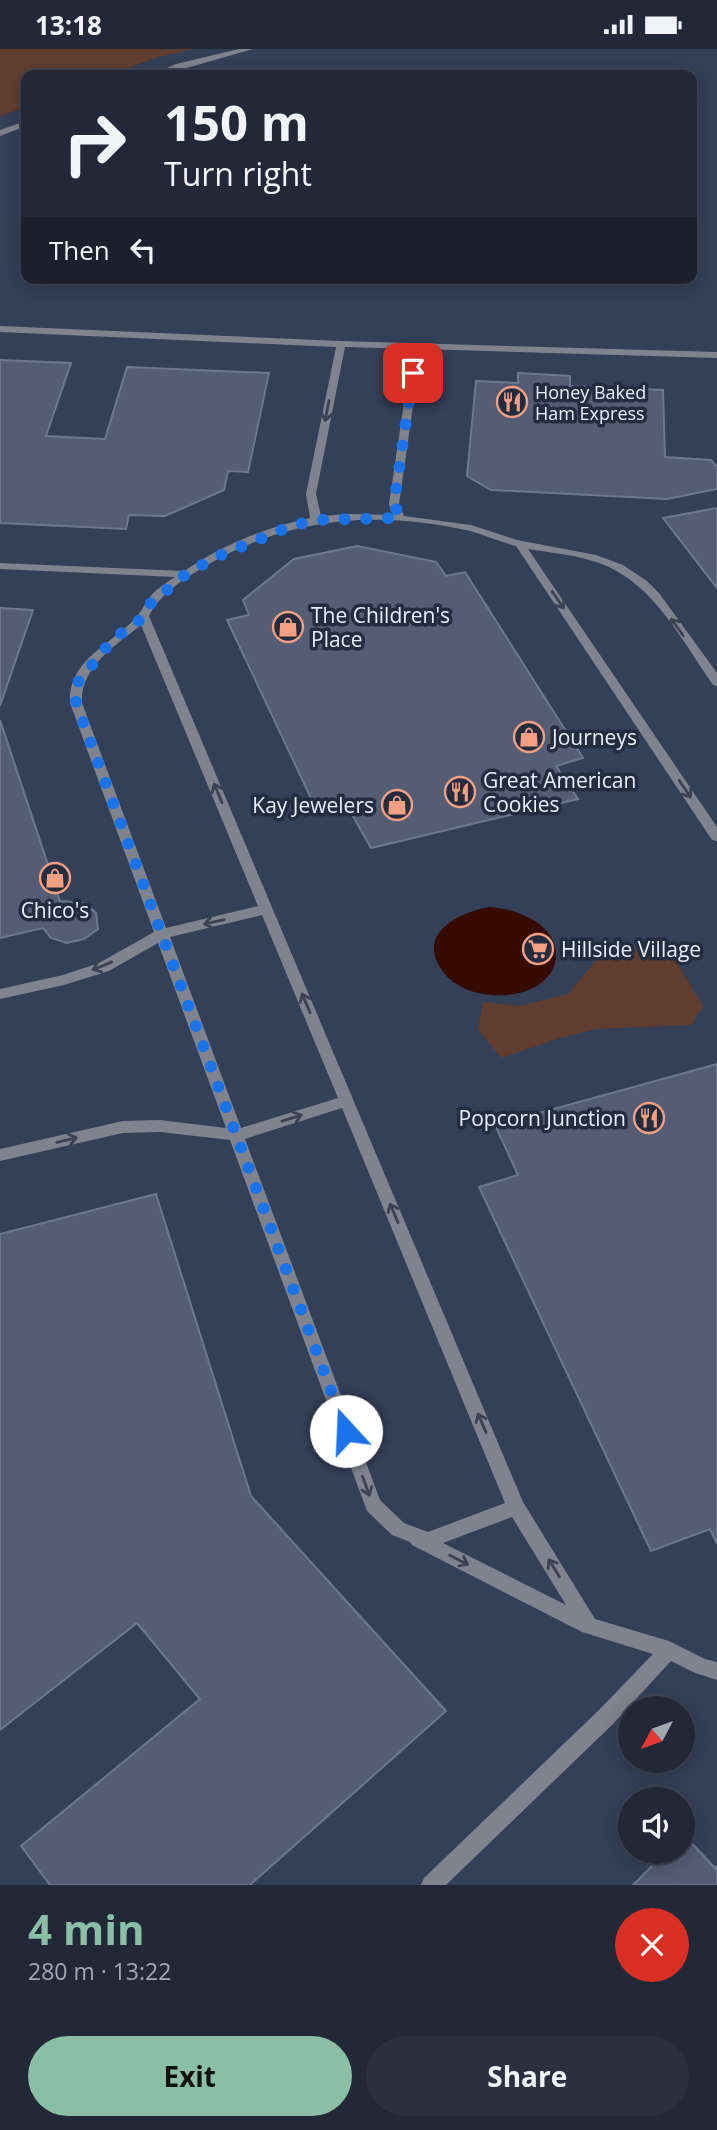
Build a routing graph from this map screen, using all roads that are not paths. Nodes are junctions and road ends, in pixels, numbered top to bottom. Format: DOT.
graph roads {
  1 [pos="249,49"];
  2 [pos="168,70"];
  3 [pos="21,125"];
  4 [pos="0,133"];
  5 [pos="0,329"];
  6 [pos="341,344"];
  7 [pos="417,346"];
  8 [pos="717,355"];
  9 [pos="400,518"];
  10 [pos="316,520"];
  11 [pos="519,543"];
  12 [pos="0,566"];
  13 [pos="186,574"];
  14 [pos="144,617"];
  15 [pos="717,682"];
  16 [pos="717,837"];
  17 [pos="267,909"];
  18 [pos="162,934"];
  19 [pos="0,994"];
  20 [pos="347,1101"];
  21 [pos="237,1135"];
  22 [pos="0,1155"];
  23 [pos="516,1507"];
  24 [pos="398,1529"];
  25 [pos="589,1626"];
  26 [pos="669,1650"];
  27 [pos="717,1671"];
  28 [pos="430,1885"];
  1 -- 2 [label="lane"];
  3 -- 4 [label="lane"];
  5 -- 6 [label="lane"];
  6 -- 7 [label="lane"];
  6 -- 10 [label="lane, one-way"];
  7 -- 8 [label="lane"];
  7 -- 9 [label="lane"];
  9 -- 10 [label="lane"];
  9 -- 11 [label="lane"];
  10 -- 13 [label="lane"];
  15 -- 11 [label="lane, one-way"];
  11 -- 16 [label="lane, one-way"];
  12 -- 13 [label="lane"];
  13 -- 14 [label="lane"];
  17 -- 14 [label="lane, one-way"];
  14 -- 18 [label="lane"];
  17 -- 18 [label="lane, one-way"];
  20 -- 17 [label="lane, one-way"];
  18 -- 19 [label="lane, one-way"];
  18 -- 21 [label="lane"];
  21 -- 20 [label="lane, one-way"];
  23 -- 20 [label="lane, one-way"];
  22 -- 21 [label="lane, one-way"];
  21 -- 24 [label="lane, one-way"];
  23 -- 24 [label="lane"];
  25 -- 23 [label="lane, one-way"];
  24 -- 25 [label="lane, one-way"];
  25 -- 26 [label="lane"];
  26 -- 27 [label="lane"];
  26 -- 28 [label="lane"];
}
